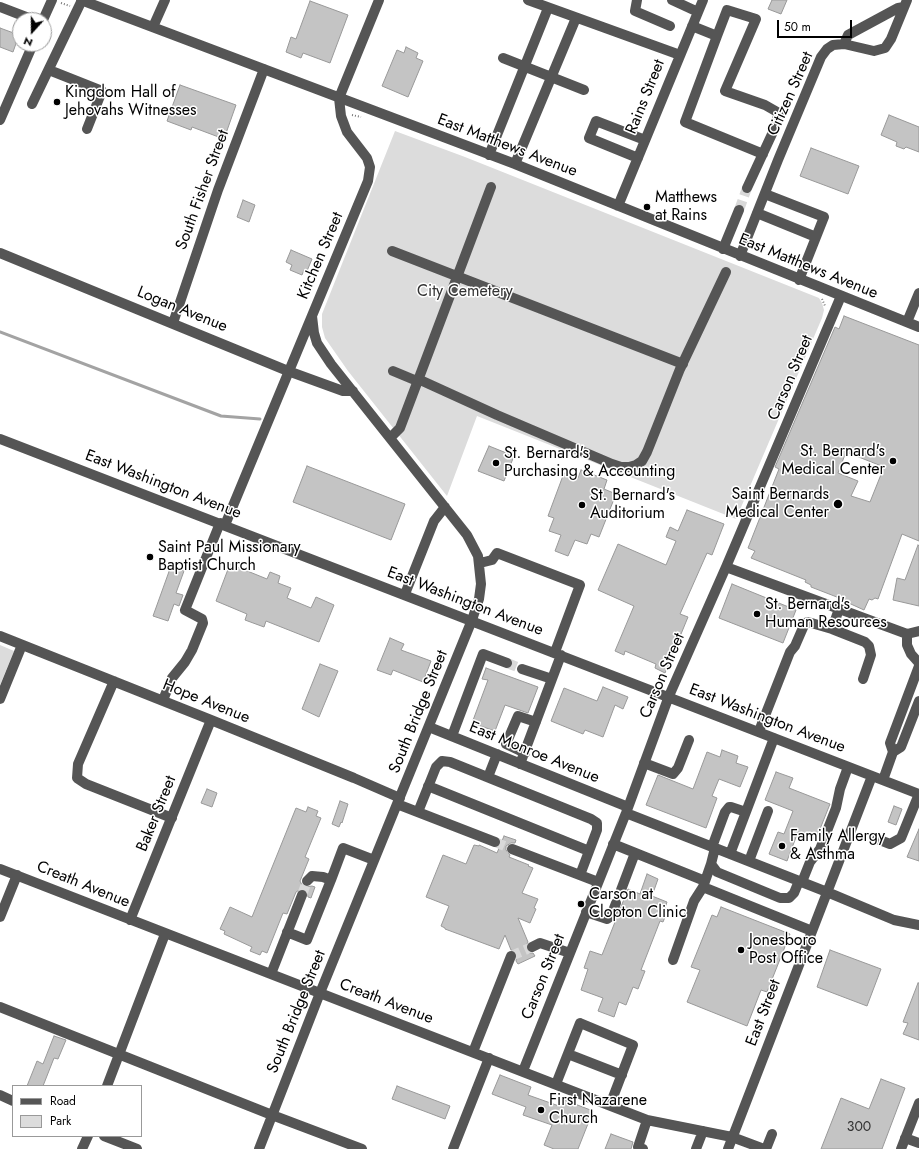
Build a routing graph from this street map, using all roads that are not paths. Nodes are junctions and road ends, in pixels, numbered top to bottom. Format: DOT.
graph roads {
  1 [pos="52,0"];
  2 [pos="82,0"];
  3 [pos="165,0"];
  4 [pos="379,0"];
  5 [pos="528,0"];
  6 [pos="638,0"];
  7 [pos="672,0"];
  8 [pos="702,0"];
  9 [pos="905,4"];
  10 [pos="0,7"];
  11 [pos="548,8"];
  12 [pos="13,12"];
  13 [pos="47,12"];
  14 [pos="698,12"];
  15 [pos="576,18"];
  16 [pos="670,26"];
  17 [pos="692,26"];
  18 [pos="153,27"];
  19 [pos="717,36"];
  20 [pos="844,44"];
  21 [pos="30,52"];
  22 [pos="680,55"];
  23 [pos="502,58"];
  24 [pos="524,67"];
  25 [pos="264,69"];
  26 [pos="49,70"];
  27 [pos="551,77"];
  28 [pos="584,90"];
  29 [pos="339,98"];
  30 [pos="32,104"];
  31 [pos="0,120"];
  32 [pos="87,129"];
  33 [pos="645,140"];
  34 [pos="763,154"];
  35 [pos="489,155"];
  36 [pos="638,158"];
  37 [pos="515,164"];
  38 [pos="491,187"];
  39 [pos="747,188"];
  40 [pos="765,194"];
  41 [pos="618,206"];
  42 [pos="739,210"];
  43 [pos="757,213"];
  44 [pos="816,237"];
  45 [pos="723,248"];
  46 [pos="392,251"];
  47 [pos="0,253"];
  48 [pos="740,256"];
  49 [pos="726,272"];
  50 [pos="457,276"];
  51 [pos="799,280"];
  52 [pos="919,293"];
  53 [pos="841,296"];
  54 [pos="312,316"];
  55 [pos="907,322"];
  56 [pos="173,323"];
  57 [pos="919,327"];
  58 [pos="683,364"];
  59 [pos="288,371"];
  60 [pos="392,371"];
  61 [pos="418,380"];
  62 [pos="353,391"];
  63 [pos="390,438"];
  64 [pos="0,439"];
  65 [pos="445,507"];
  66 [pos="222,524"];
  67 [pos="480,563"];
  68 [pos="726,567"];
  69 [pos="405,594"];
  70 [pos="839,609"];
  71 [pos="472,620"];
  72 [pos="832,628"];
  73 [pos="919,631"];
  74 [pos="907,634"];
  75 [pos="0,636"];
  76 [pos="22,645"];
  77 [pos="558,653"];
  78 [pos="507,663"];
  79 [pos="919,665"];
  80 [pos="522,669"];
  81 [pos="552,679"];
  82 [pos="863,679"];
  83 [pos="114,681"];
  84 [pos="669,696"];
  85 [pos="0,699"];
  86 [pos="163,700"];
  87 [pos="919,701"];
  88 [pos="211,720"];
  89 [pos="536,722"];
  90 [pos="429,727"];
  91 [pos="758,731"];
  92 [pos="452,736"];
  93 [pos="774,738"];
  94 [pos="689,740"];
  95 [pos="525,752"];
  96 [pos="893,752"];
  97 [pos="497,754"];
  98 [pos="644,763"];
  99 [pos="520,764"];
  100 [pos="848,766"];
  101 [pos="872,776"];
  102 [pos="488,777"];
  103 [pos="883,780"];
  104 [pos="428,786"];
  105 [pos="919,794"];
  106 [pos="398,801"];
  107 [pos="627,810"];
  108 [pos="768,811"];
  109 [pos="418,812"];
  110 [pos="746,812"];
  111 [pos="172,818"];
  112 [pos="877,839"];
  113 [pos="495,842"];
  114 [pos="613,844"];
  115 [pos="713,847"];
  116 [pos="512,849"];
  117 [pos="589,851"];
  118 [pos="635,853"];
  119 [pos="730,854"];
  120 [pos="374,860"];
  121 [pos="749,861"];
  122 [pos="711,864"];
  123 [pos="0,869"];
  124 [pos="17,875"];
  125 [pos="580,875"];
  126 [pos="331,880"];
  127 [pos="307,881"];
  128 [pos="800,881"];
  129 [pos="598,882"];
  130 [pos="704,884"];
  131 [pos="621,890"];
  132 [pos="827,892"];
  133 [pos="302,895"];
  134 [pos="616,903"];
  135 [pos="586,912"];
  136 [pos="0,916"];
  137 [pos="130,920"];
  138 [pos="919,925"];
  139 [pos="812,931"];
  140 [pos="287,932"];
  141 [pos="165,934"];
  142 [pos="532,947"];
  143 [pos="570,953"];
  144 [pos="511,956"];
  145 [pos="673,960"];
  146 [pos="270,974"];
  147 [pos="320,993"];
  148 [pos="0,1007"];
  149 [pos="473,1052"];
  150 [pos="119,1054"];
  151 [pos="568,1054"];
  152 [pos="489,1058"];
  153 [pos="523,1071"];
  154 [pos="622,1075"];
  155 [pos="556,1084"];
  156 [pos="107,1085"];
  157 [pos="0,1095"];
  158 [pos="12,1100"];
  159 [pos="919,1103"];
  160 [pos="610,1105"];
  161 [pos="272,1115"];
  162 [pos="646,1120"];
  163 [pos="703,1131"];
  164 [pos="772,1134"];
  165 [pos="88,1137"];
  166 [pos="107,1137"];
  167 [pos="732,1137"];
  168 [pos="905,1138"];
  169 [pos="919,1143"];
  170 [pos="82,1149"];
  171 [pos="137,1149"];
  172 [pos="259,1149"];
  173 [pos="362,1149"];
  174 [pos="454,1149"];
  175 [pos="643,1149"];
  176 [pos="696,1149"];
  177 [pos="728,1149"];
  178 [pos="765,1149"];
  179 [pos="901,1149"];
  1 -- 13 [label="street"];
  2 -- 18 [label="street, East Matthews Avenue"];
  2 -- 26 [label="street"];
  3 -- 18 [label="street"];
  4 -- 29 [label="street, Kitchen Street"];
  5 -- 11 [label="street"];
  6 -- 16 [label="street"];
  7 -- 14 [label="street"];
  8 -- 14 [label="street, Rains Street"];
  9 -- 20 [label="street"];
  9 -- 20 [label="street"];
  10 -- 12 [label="street"];
  11 -- 15 [label="street"];
  11 -- 24 [label="street"];
  14 -- 17 [label="street, Rains Street"];
  15 -- 22 [label="street"];
  15 -- 27 [label="street"];
  17 -- 19 [label="street"];
  17 -- 22 [label="street, Rains Street"];
  18 -- 25 [label="street, East Matthews Avenue"];
  19 -- 34 [label="street"];
  19 -- 34 [label="street"];
  20 -- 40 [label="street, Citizen Street"];
  21 -- 31 [label="street"];
  22 -- 33 [label="street, Rains Street"];
  23 -- 24 [label="street"];
  24 -- 27 [label="street"];
  24 -- 35 [label="street"];
  25 -- 29 [label="street, East Matthews Avenue"];
  25 -- 56 [label="street, South Fisher Street"];
  26 -- 30 [label="street"];
  26 -- 32 [label="street"];
  27 -- 28 [label="street"];
  27 -- 37 [label="street"];
  29 -- 35 [label="street, East Matthews Avenue"];
  29 -- 54 [label="street, Kitchen Street"];
  33 -- 36 [label="street, Rains Street"];
  33 -- 36 [label="street"];
  34 -- 39 [label="street"];
  35 -- 37 [label="street, East Matthews Avenue"];
  36 -- 41 [label="street, Rains Street"];
  37 -- 41 [label="street, East Matthews Avenue"];
  38 -- 50 [label="street"];
  40 -- 43 [label="street, Citizen Street"];
  40 -- 44 [label="street"];
  41 -- 45 [label="street, East Matthews Avenue"];
  42 -- 45 [label="street"];
  43 -- 44 [label="street"];
  43 -- 48 [label="street, Citizen Street"];
  44 -- 51 [label="street"];
  45 -- 48 [label="street, East Matthews Avenue"];
  46 -- 50 [label="street"];
  47 -- 56 [label="street, Logan Avenue"];
  48 -- 51 [label="street, East Matthews Avenue"];
  49 -- 58 [label="street"];
  50 -- 58 [label="street"];
  50 -- 61 [label="street"];
  51 -- 53 [label="street, East Matthews Avenue"];
  52 -- 55 [label="street"];
  53 -- 55 [label="street, East Matthews Avenue"];
  53 -- 68 [label="street, Carson Street"];
  54 -- 59 [label="street, Kitchen Street"];
  54 -- 62 [label="street, South Bridge Street"];
  55 -- 57 [label="street, East Matthews Avenue"];
  56 -- 59 [label="street, Logan Avenue"];
  58 -- 61 [label="street"];
  59 -- 62 [label="street, Logan Avenue"];
  59 -- 66 [label="street, Kitchen Street"];
  60 -- 61 [label="street"];
  61 -- 63 [label="street"];
  62 -- 63 [label="street, South Bridge Street"];
  63 -- 65 [label="street, South Bridge Street"];
  64 -- 66 [label="street, East Washington Avenue"];
  65 -- 67 [label="street, South Bridge Street"];
  65 -- 69 [label="street"];
  66 -- 69 [label="street, East Washington Avenue"];
  66 -- 86 [label="street, Kitchen Street"];
  67 -- 71 [label="street, South Bridge Street"];
  67 -- 77 [label="street"];
  68 -- 70 [label="street"];
  68 -- 84 [label="street, Carson Street"];
  69 -- 71 [label="street, East Washington Avenue"];
  70 -- 72 [label="street"];
  70 -- 74 [label="street"];
  71 -- 77 [label="street, East Washington Avenue"];
  71 -- 90 [label="street, South Bridge Street"];
  72 -- 82 [label="street"];
  72 -- 91 [label="street"];
  73 -- 74 [label="street"];
  74 -- 79 [label="street"];
  75 -- 76 [label="street, Hope Avenue"];
  76 -- 83 [label="street, Hope Avenue"];
  76 -- 85 [label="street"];
  77 -- 81 [label="street"];
  77 -- 84 [label="street, East Washington Avenue"];
  78 -- 92 [label="street"];
  79 -- 96 [label="street"];
  80 -- 81 [label="street"];
  81 -- 89 [label="street"];
  83 -- 86 [label="street, Hope Avenue"];
  83 -- 111 [label="street"];
  84 -- 91 [label="street, East Washington Avenue"];
  84 -- 98 [label="street, Carson Street"];
  86 -- 88 [label="street, Hope Avenue"];
  87 -- 96 [label="street"];
  88 -- 106 [label="street, Hope Avenue"];
  88 -- 111 [label="street, Baker Street"];
  89 -- 95 [label="street"];
  89 -- 95 [label="street"];
  90 -- 92 [label="street, East Monroe Avenue"];
  90 -- 106 [label="street, South Bridge Street"];
  91 -- 93 [label="street, East Washington Avenue"];
  92 -- 97 [label="street, East Monroe Avenue"];
  93 -- 100 [label="street, East Washington Avenue"];
  93 -- 110 [label="street"];
  94 -- 98 [label="street"];
  95 -- 99 [label="street"];
  96 -- 103 [label="street"];
  97 -- 99 [label="street, East Monroe Avenue"];
  97 -- 102 [label="street"];
  98 -- 107 [label="street, Carson Street"];
  99 -- 107 [label="street, East Monroe Avenue"];
  100 -- 101 [label="street, East Washington Avenue"];
  100 -- 128 [label="street"];
  101 -- 103 [label="street, East Washington Avenue"];
  101 -- 132 [label="street, East Street"];
  102 -- 104 [label="street"];
  102 -- 117 [label="street"];
  103 -- 105 [label="street, East Washington Avenue"];
  104 -- 109 [label="street"];
  104 -- 117 [label="street"];
  105 -- 112 [label="street"];
  106 -- 109 [label="street, Hope Avenue"];
  106 -- 120 [label="street, South Bridge Street"];
  107 -- 114 [label="street, Carson Street"];
  107 -- 115 [label="street, East Monroe Avenue"];
  108 -- 121 [label="street"];
  109 -- 113 [label="street, Hope Avenue"];
  110 -- 115 [label="street"];
  110 -- 119 [label="street"];
  111 -- 137 [label="street, Baker Street"];
  114 -- 118 [label="street"];
  114 -- 129 [label="street, Carson Street"];
  115 -- 119 [label="street, East Monroe Avenue"];
  115 -- 122 [label="street"];
  116 -- 125 [label="street"];
  117 -- 125 [label="street"];
  118 -- 130 [label="street"];
  118 -- 131 [label="street"];
  119 -- 121 [label="street, East Monroe Avenue"];
  120 -- 126 [label="street"];
  120 -- 147 [label="street, South Bridge Street"];
  121 -- 128 [label="street, East Monroe Avenue"];
  122 -- 128 [label="street"];
  122 -- 130 [label="street"];
  123 -- 124 [label="street, Creath Avenue"];
  124 -- 136 [label="street"];
  124 -- 137 [label="street, Creath Avenue"];
  125 -- 129 [label="street"];
  126 -- 127 [label="street"];
  126 -- 140 [label="street"];
  128 -- 132 [label="street, East Monroe Avenue"];
  129 -- 135 [label="street, Carson Street"];
  130 -- 139 [label="street"];
  130 -- 145 [label="street"];
  132 -- 138 [label="street, East Monroe Avenue"];
  132 -- 139 [label="street, East Street"];
  133 -- 140 [label="street"];
  134 -- 135 [label="street"];
  135 -- 143 [label="street, Carson Street"];
  137 -- 141 [label="street, Creath Avenue"];
  139 -- 167 [label="street, East Street"];
  140 -- 146 [label="street"];
  141 -- 146 [label="street, Creath Avenue"];
  141 -- 150 [label="street"];
  142 -- 143 [label="street"];
  143 -- 153 [label="street, Carson Street"];
  144 -- 149 [label="street"];
  146 -- 147 [label="street, Creath Avenue"];
  147 -- 149 [label="street, Creath Avenue"];
  147 -- 161 [label="street, South Bridge Street"];
  148 -- 150 [label="street"];
  149 -- 152 [label="street, Creath Avenue"];
  150 -- 156 [label="street"];
  150 -- 161 [label="street"];
  151 -- 154 [label="street"];
  151 -- 154 [label="street"];
  151 -- 155 [label="street"];
  152 -- 153 [label="street, Creath Avenue"];
  152 -- 174 [label="street"];
  153 -- 155 [label="street, Creath Avenue"];
  154 -- 160 [label="street"];
  155 -- 160 [label="street, Creath Avenue"];
  157 -- 158 [label="street"];
  159 -- 168 [label="street"];
  160 -- 162 [label="street, Creath Avenue"];
  161 -- 172 [label="street, South Bridge Street"];
  161 -- 173 [label="street"];
  162 -- 163 [label="street, Creath Avenue"];
  162 -- 175 [label="street"];
  163 -- 167 [label="street, Creath Avenue"];
  163 -- 176 [label="street"];
  164 -- 178 [label="street"];
  165 -- 170 [label="street"];
  166 -- 171 [label="street"];
  167 -- 177 [label="street, East Street"];
  167 -- 178 [label="street, Creath Avenue"];
  168 -- 169 [label="street"];
  168 -- 179 [label="street"];
}
